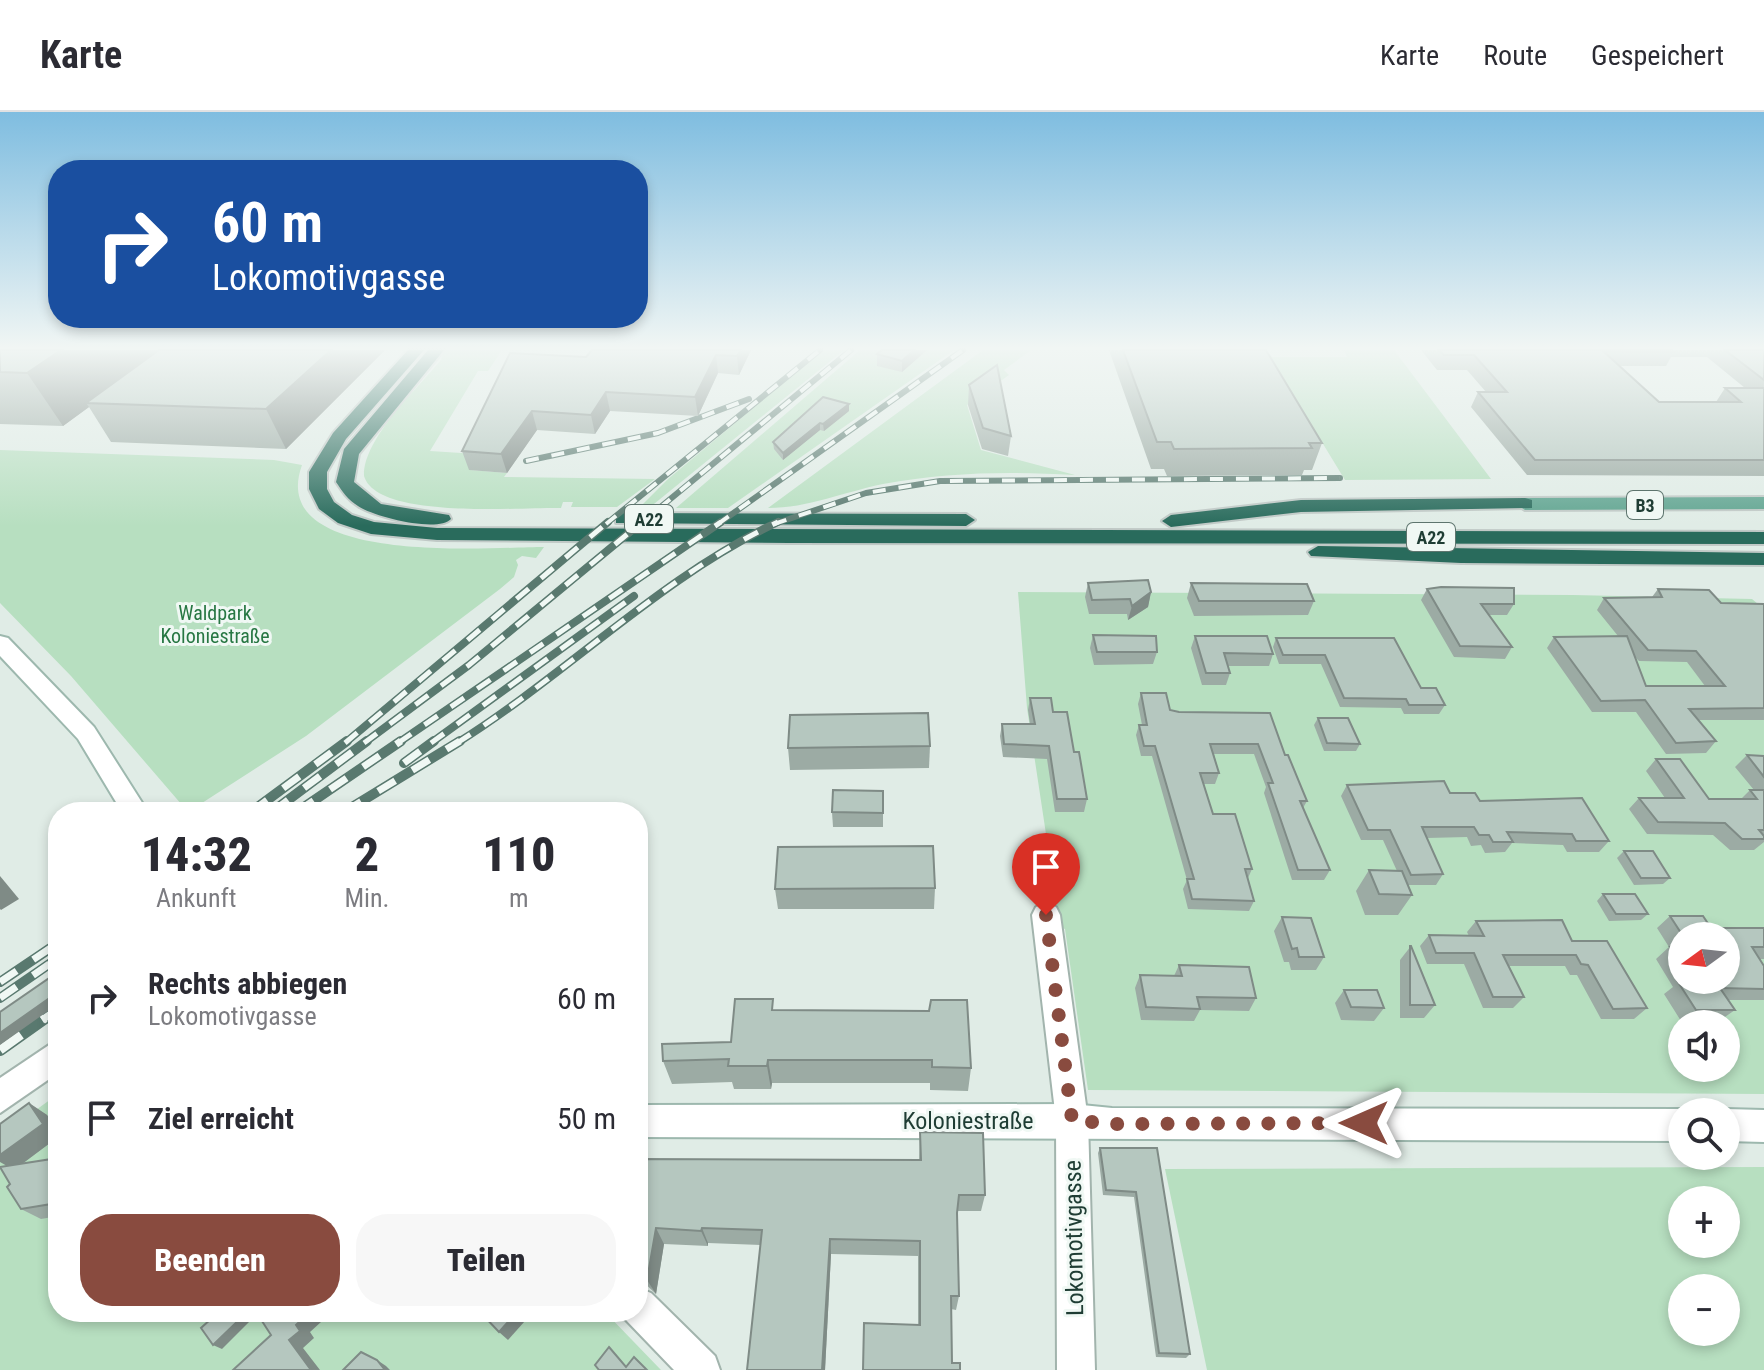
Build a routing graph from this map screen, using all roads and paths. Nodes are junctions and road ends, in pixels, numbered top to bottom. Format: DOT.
graph roads {
  1 [pos="364,409"];
  2 [pos="387,409"];
  3 [pos="1764,503"];
  4 [pos="1525,504"];
  5 [pos="1764,523"];
  6 [pos="1168,529"];
  7 [pos="1764,538"];
  8 [pos="1764,559"];
  9 [pos="0,643"];
  10 [pos="129,802"];
  11 [pos="1046,915"];
  12 [pos="48,1061"];
  13 [pos="0,1097"];
  14 [pos="1072,1120"];
  15 [pos="648,1121"];
  16 [pos="1668,1125"];
  17 [pos="1740,1125"];
  18 [pos="1764,1126"];
  19 [pos="648,1316"];
  20 [pos="701,1370"];
  21 [pos="1076,1370"];
  1 -- 6 [label="highway, A22"];
  2 -- 6 [label="highway, A22"];
  3 -- 4 [label="main road, B3"];
  4 -- 6 [label="highway"];
  5 -- 6 [label="highway, A22"];
  6 -- 7 [label="highway, A22"];
  6 -- 8 [label="highway"];
  9 -- 10 [label="street"];
  11 -- 14 [label="street, Lokomotivgasse"];
  12 -- 13 [label="street"];
  14 -- 15 [label="street, Koloniestraße"];
  14 -- 16 [label="street, Koloniestraße"];
  14 -- 21 [label="street, Lokomotivgasse"];
  17 -- 18 [label="street"];
  19 -- 20 [label="street"];
}
